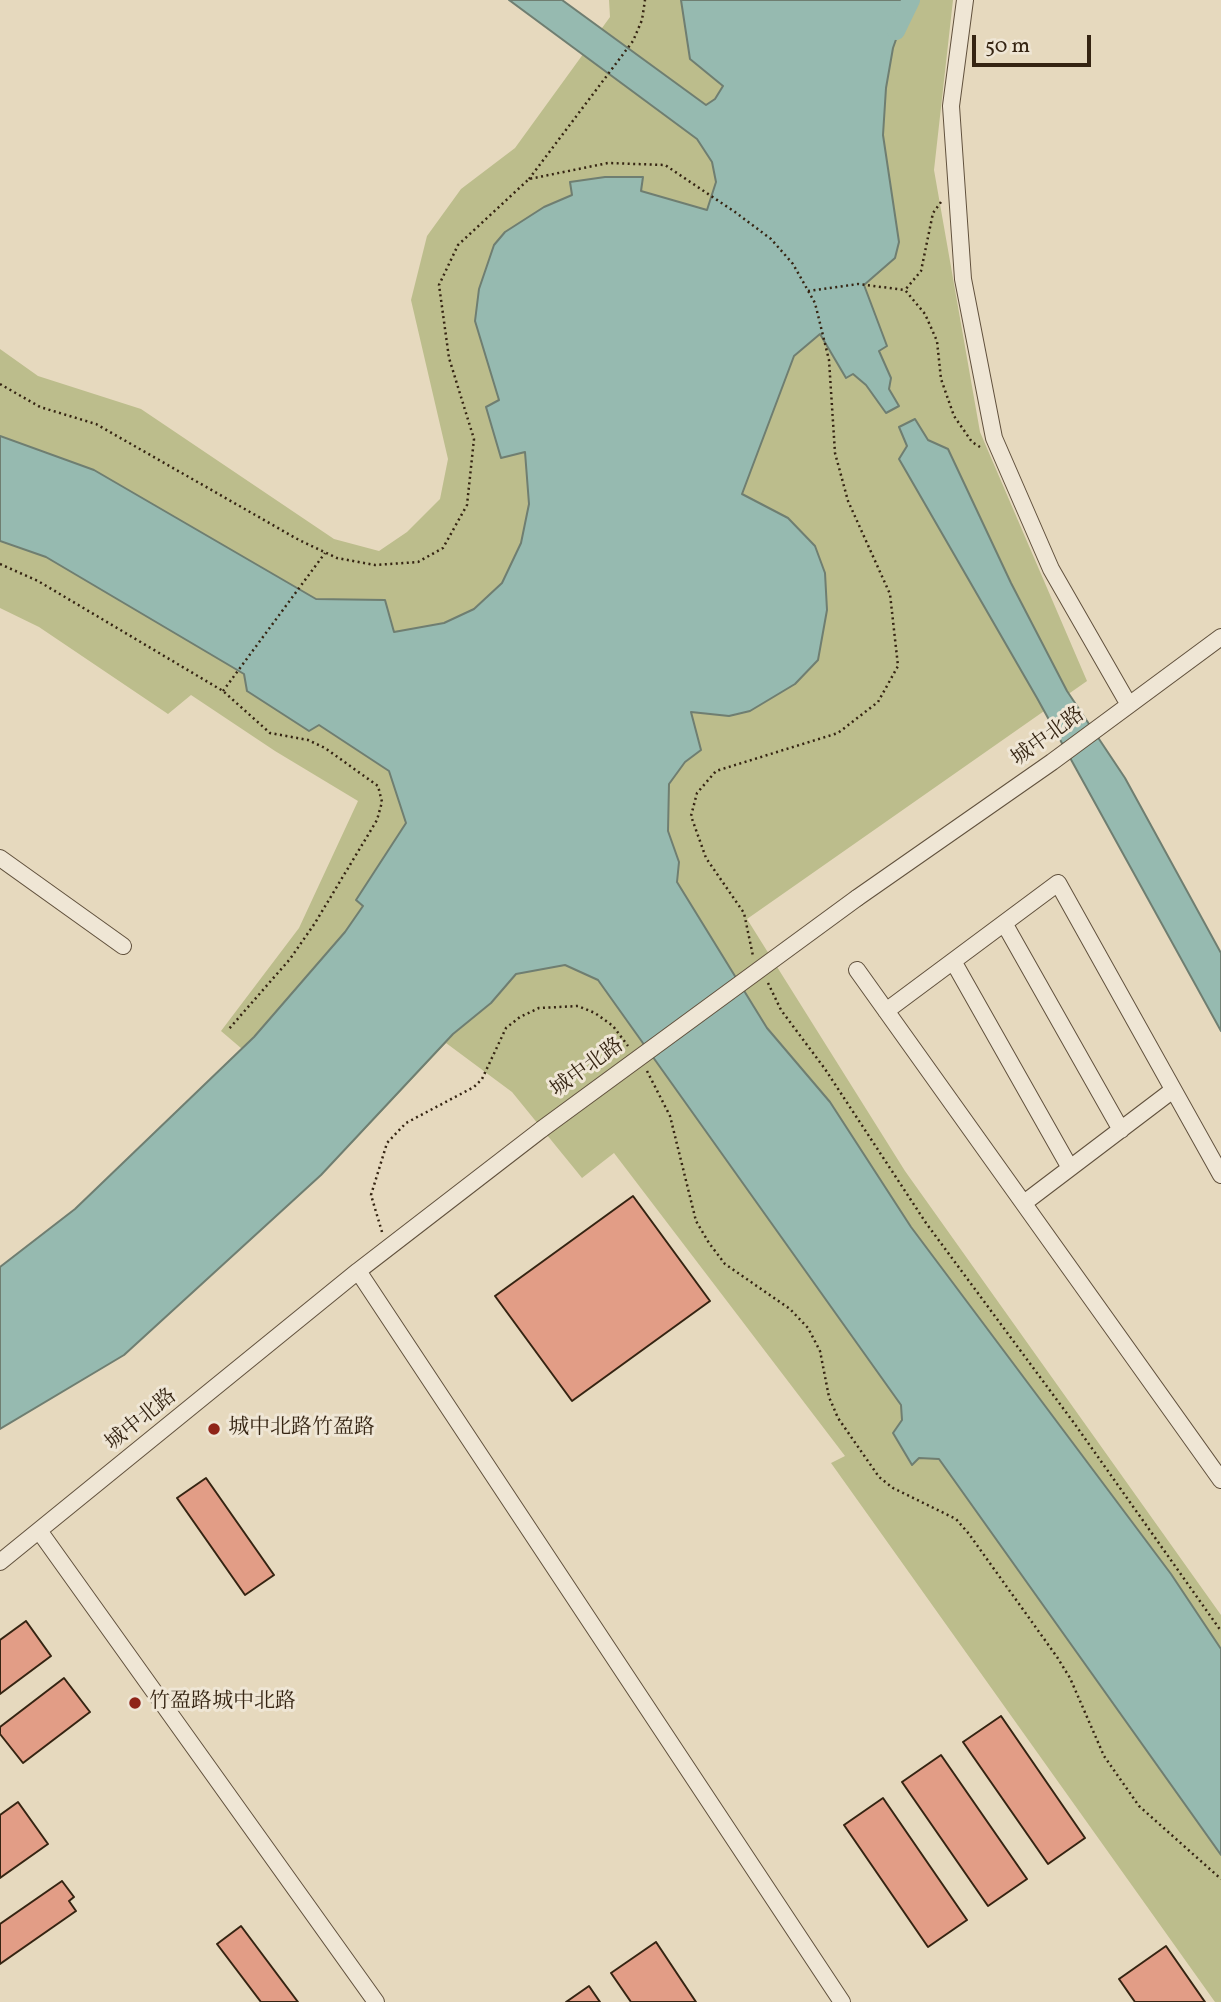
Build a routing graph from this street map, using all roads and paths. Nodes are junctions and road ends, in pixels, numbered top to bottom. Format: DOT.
graph roads {
  1 [pos="645,0"];
  2 [pos="965,0"];
  3 [pos="529,179"];
  4 [pos="956,181"];
  5 [pos="905,290"];
  6 [pos="808,291"];
  7 [pos="829,360"];
  8 [pos="0,384"];
  9 [pos="983,450"];
  10 [pos="325,552"];
  11 [pos="0,564"];
  12 [pos="1221,637"];
  13 [pos="223,691"];
  14 [pos="1129,705"];
  15 [pos="0,858"];
  16 [pos="1004,923"];
  17 [pos="123,946"];
  18 [pos="953,961"];
  19 [pos="857,970"];
  20 [pos="886,1011"];
  21 [pos="228,1030"];
  22 [pos="629,1048"];
  23 [pos="646,1070"];
  24 [pos="1173,1090"];
  25 [pos="1121,1130"];
  26 [pos="1070,1168"];
  27 [pos="1221,1175"];
  28 [pos="1024,1203"];
  29 [pos="388,1248"];
  30 [pos="358,1270"];
  31 [pos="1221,1480"];
  32 [pos="40,1532"];
  33 [pos="0,1562"];
  34 [pos="1221,1879"];
  35 [pos="376,2002"];
  36 [pos="842,2002"];
  1 -- 3 [label="path"];
  2 -- 4 [label="street"];
  3 -- 6 [label="path"];
  3 -- 10 [label="path"];
  4 -- 5 [label="path"];
  4 -- 14 [label="street"];
  5 -- 6 [label="path"];
  5 -- 9 [label="path"];
  6 -- 7 [label="path"];
  8 -- 10 [label="path"];
  10 -- 13 [label="path"];
  11 -- 13 [label="path"];
  12 -- 14 [label="street, 城中北路"];
  13 -- 21 [label="path"];
  14 -- 29 [label="street, 城中北路, bridge"];
  15 -- 17 [label="street"];
  16 -- 18 [label="street"];
  16 -- 24 [label="street"];
  16 -- 25 [label="street"];
  18 -- 20 [label="street"];
  18 -- 26 [label="street"];
  19 -- 20 [label="street"];
  20 -- 28 [label="street"];
  22 -- 29 [label="path"];
  23 -- 34 [label="path"];
  24 -- 25 [label="street"];
  24 -- 27 [label="street"];
  25 -- 26 [label="street"];
  26 -- 28 [label="street"];
  28 -- 31 [label="street"];
  29 -- 30 [label="street, 城中北路"];
  30 -- 32 [label="street, 城中北路"];
  30 -- 36 [label="street"];
  32 -- 33 [label="street, 城中北路"];
  32 -- 35 [label="street"];
}
